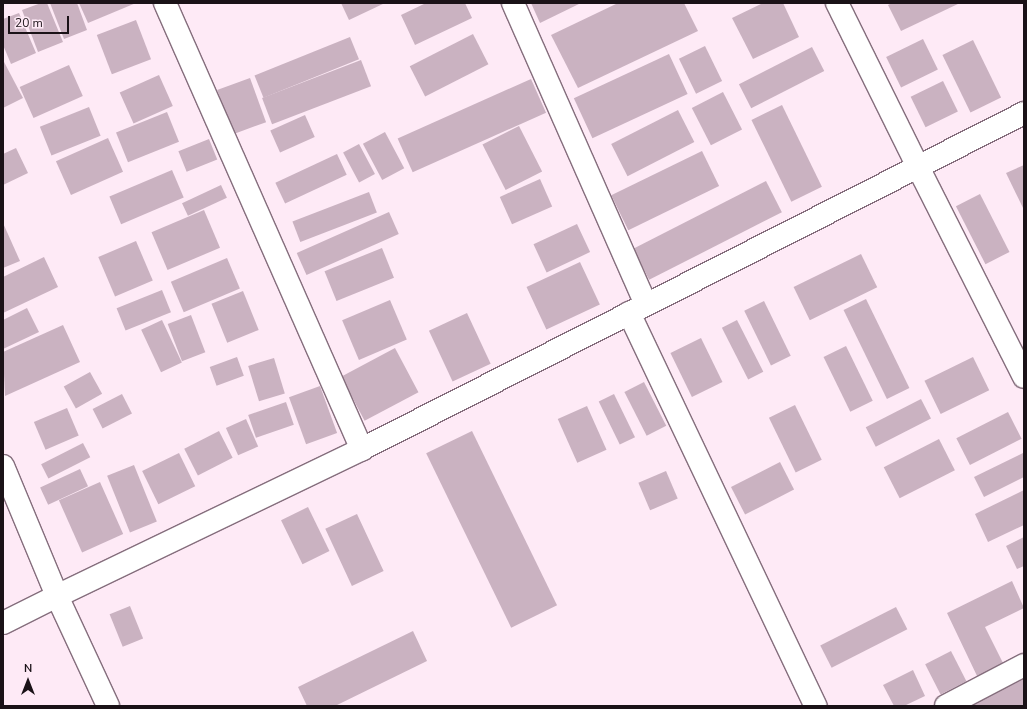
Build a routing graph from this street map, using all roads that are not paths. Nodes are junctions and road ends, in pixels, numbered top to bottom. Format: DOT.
graph roads {
  1 [pos="165,3"];
  2 [pos="513,3"];
  3 [pos="837,3"];
  4 [pos="1024,113"];
  5 [pos="918,166"];
  6 [pos="637,309"];
  7 [pos="1024,377"];
  8 [pos="362,448"];
  9 [pos="3,466"];
  10 [pos="57,596"];
  11 [pos="3,623"];
  12 [pos="1024,665"];
  13 [pos="108,706"];
  14 [pos="816,706"];
  15 [pos="946,706"];
  1 -- 8 [label="main road"];
  2 -- 6 [label="main road"];
  3 -- 5 [label="main road"];
  4 -- 5 [label="main road"];
  5 -- 6 [label="main road"];
  5 -- 7 [label="main road"];
  6 -- 8 [label="main road"];
  6 -- 14 [label="main road"];
  8 -- 10 [label="main road"];
  9 -- 10 [label="main road"];
  10 -- 11 [label="main road"];
  10 -- 13 [label="main road"];
  12 -- 15 [label="main road"];
}
